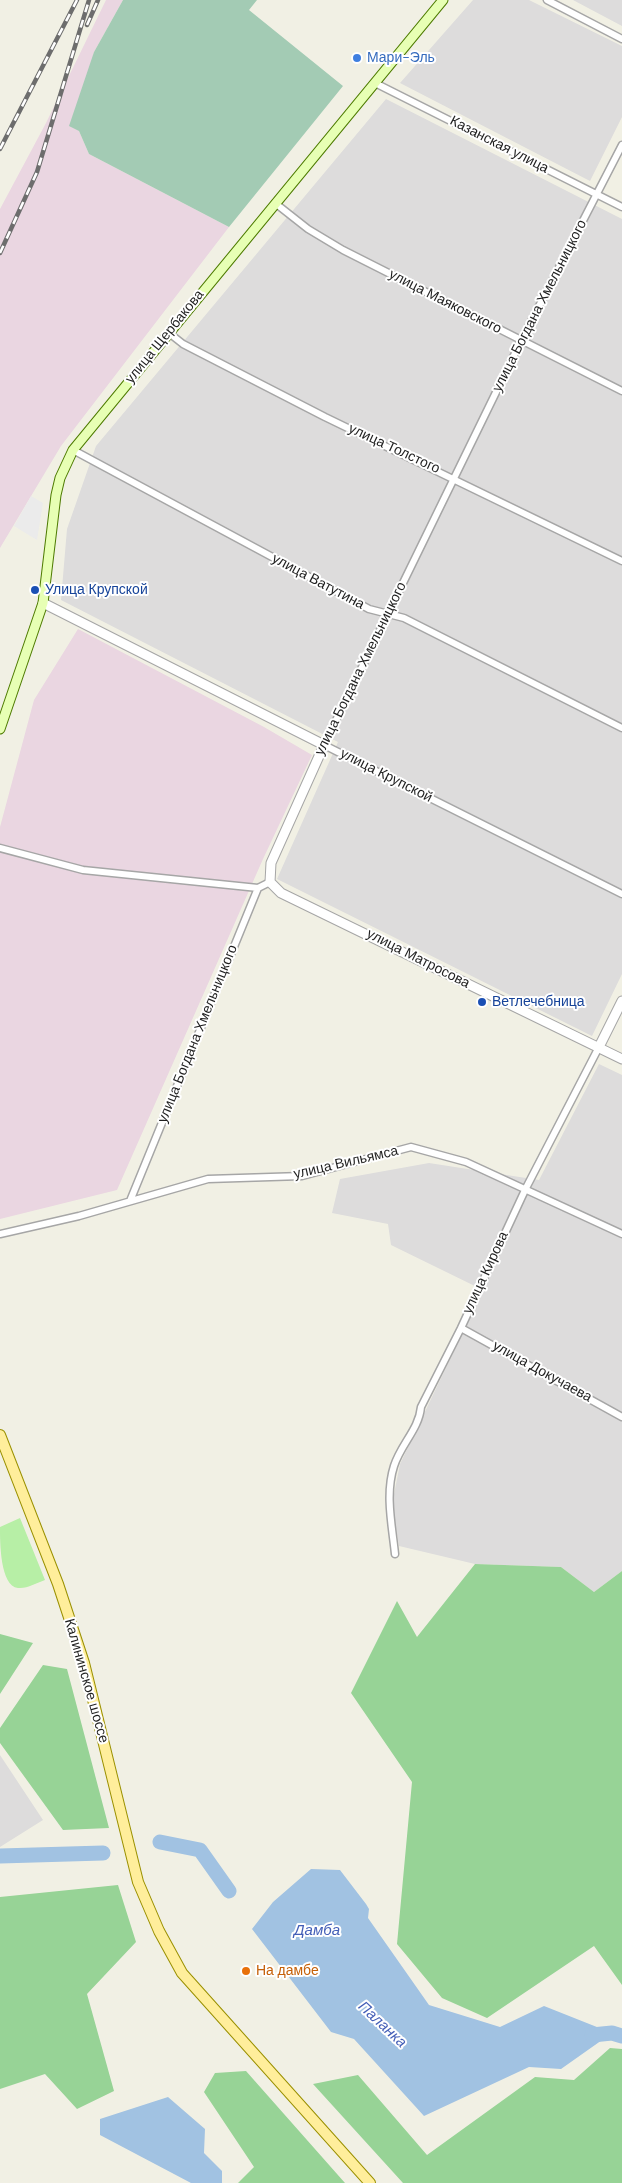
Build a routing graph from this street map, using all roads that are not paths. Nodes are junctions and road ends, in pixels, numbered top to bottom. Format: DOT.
graph roads {
  1 [pos="443,0"];
  2 [pos="547,0"];
  3 [pos="622,39"];
  4 [pos="375,83"];
  5 [pos="622,145"];
  6 [pos="597,194"];
  7 [pos="274,203"];
  8 [pos="622,207"];
  9 [pos="169,333"];
  10 [pos="521,341"];
  11 [pos="622,391"];
  12 [pos="73,450"];
  13 [pos="455,478"];
  14 [pos="622,561"];
  15 [pos="43,603"];
  16 [pos="387,614"];
  17 [pos="622,728"];
  18 [pos="0,729"];
  19 [pos="324,745"];
  20 [pos="0,848"];
  21 [pos="270,882"];
  22 [pos="258,888"];
  23 [pos="622,894"];
  24 [pos="622,1001"];
  25 [pos="599,1047"];
  26 [pos="622,1059"];
  27 [pos="526,1188"];
  28 [pos="130,1201"];
  29 [pos="0,1234"];
  30 [pos="622,1234"];
  31 [pos="461,1328"];
  32 [pos="622,1417"];
  33 [pos="0,1435"];
  34 [pos="395,1554"];
  35 [pos="370,2183"];
  1 -- 4 [label="main road, улица Щербакова"];
  2 -- 3 [label="street"];
  4 -- 6 [label="street, Казанская улица"];
  4 -- 7 [label="main road, улица Щербакова"];
  5 -- 6 [label="street, улица Богдана Хмельницкого"];
  6 -- 8 [label="street, Казанская улица"];
  6 -- 10 [label="street, улица Богдана Хмельницкого"];
  7 -- 9 [label="main road, улица Щербакова"];
  7 -- 10 [label="street, улица Маяковского"];
  9 -- 12 [label="main road, улица Щербакова"];
  9 -- 13 [label="street, улица Толстого"];
  10 -- 11 [label="street, улица Маяковского"];
  10 -- 13 [label="street, улица Богдана Хмельницкого"];
  12 -- 15 [label="main road, улица Щербакова"];
  12 -- 16 [label="street, улица Ватутина"];
  13 -- 14 [label="street, улица Толстого"];
  13 -- 16 [label="street, улица Богдана Хмельницкого"];
  15 -- 18 [label="main road, улица Щербакова"];
  15 -- 19 [label="street, улица Крупской"];
  16 -- 17 [label="street, улица Ватутина"];
  16 -- 19 [label="street, улица Богдана Хмельницкого"];
  19 -- 21 [label="street, улица Богдана Хмельницкого"];
  19 -- 23 [label="street, улица Крупской"];
  20 -- 22 [label="street"];
  21 -- 22 [label="street"];
  21 -- 25 [label="street, улица Матросова"];
  22 -- 28 [label="street, улица Богдана Хмельницкого"];
  24 -- 25 [label="street, улица Кирова"];
  25 -- 26 [label="street, улица Матросова"];
  25 -- 27 [label="street, улица Кирова"];
  27 -- 28 [label="street, улица Вильямса"];
  27 -- 30 [label="street, улица Вильямса"];
  27 -- 31 [label="street, улица Кирова"];
  28 -- 29 [label="street, улица Вильямса"];
  31 -- 32 [label="street, улица Докучаева"];
  31 -- 34 [label="street, улица Кирова"];
  33 -- 35 [label="main road, Калининское шоссе"];
}
